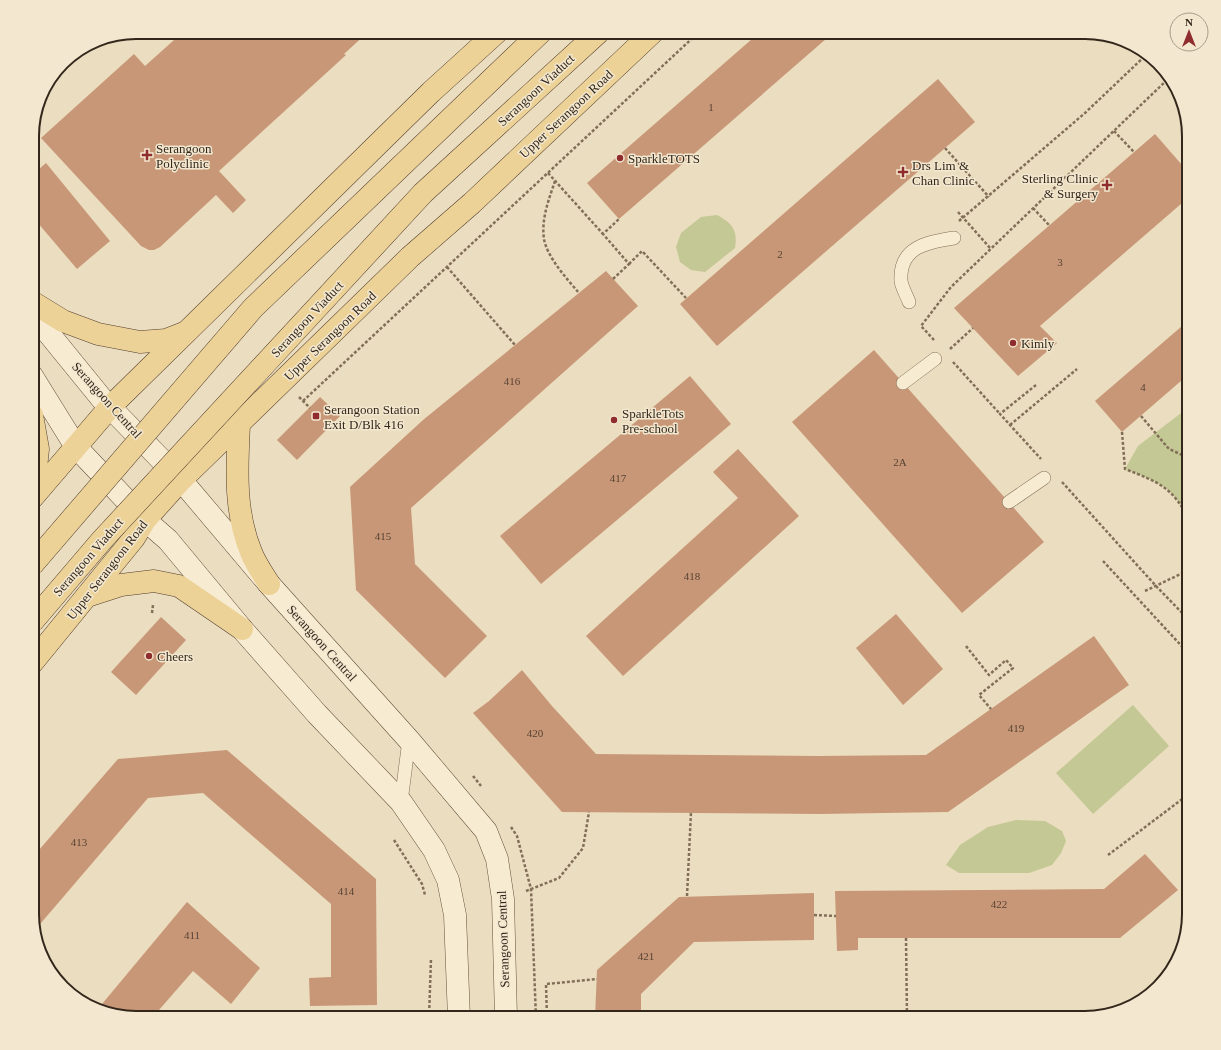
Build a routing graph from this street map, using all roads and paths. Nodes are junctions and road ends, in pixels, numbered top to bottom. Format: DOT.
graph roads {
  1 [pos="489,39"];
  2 [pos="533,39"];
  3 [pos="591,39"];
  4 [pos="646,39"];
  5 [pos="692,39"];
  6 [pos="1143,58"];
  7 [pos="1165,82"];
  8 [pos="1114,131"];
  9 [pos="945,148"];
  10 [pos="1134,152"];
  11 [pos="548,173"];
  12 [pos="555,181"];
  13 [pos="989,197"];
  14 [pos="1033,208"];
  15 [pos="958,212"];
  16 [pos="964,217"];
  17 [pos="619,219"];
  18 [pos="958,222"];
  19 [pos="1050,225"];
  20 [pos="603,234"];
  21 [pos="954,238"];
  22 [pos="991,249"];
  23 [pos="629,264"];
  24 [pos="447,267"];
  25 [pos="613,279"];
  26 [pos="951,287"];
  27 [pos="579,293"];
  28 [pos="686,298"];
  29 [pos="909,302"];
  30 [pos="39,306"];
  31 [pos="39,321"];
  32 [pos="973,328"];
  33 [pos="186,332"];
  34 [pos="515,345"];
  35 [pos="940,356"];
  36 [pos="1077,369"];
  37 [pos="903,383"];
  38 [pos="1036,385"];
  39 [pos="39,387"];
  40 [pos="296,395"];
  41 [pos="303,401"];
  42 [pos="110,407"];
  43 [pos="310,408"];
  44 [pos="1141,416"];
  45 [pos="239,424"];
  46 [pos="1010,425"];
  47 [pos="1122,432"];
  48 [pos="76,447"];
  49 [pos="1182,455"];
  50 [pos="1042,460"];
  51 [pos="1057,477"];
  52 [pos="1044,478"];
  53 [pos="181,480"];
  54 [pos="39,490"];
  55 [pos="1009,502"];
  56 [pos="1181,503"];
  57 [pos="145,520"];
  58 [pos="39,557"];
  59 [pos="1103,561"];
  60 [pos="1182,573"];
  61 [pos="269,584"];
  62 [pos="1156,586"];
  63 [pos="1146,591"];
  64 [pos="87,596"];
  65 [pos="1182,613"];
  66 [pos="39,614"];
  67 [pos="242,629"];
  68 [pos="966,646"];
  69 [pos="1182,646"];
  70 [pos="39,654"];
  71 [pos="991,709"];
  72 [pos="409,740"];
  73 [pos="1182,799"];
  74 [pos="401,802"];
  75 [pos="589,812"];
  76 [pos="691,812"];
  77 [pos="394,840"];
  78 [pos="1108,855"];
  79 [pos="531,889"];
  80 [pos="687,896"];
  81 [pos="426,900"];
  82 [pos="814,916"];
  83 [pos="836,916"];
  84 [pos="906,938"];
  85 [pos="431,954"];
  86 [pos="597,979"];
  87 [pos="429,1011"];
  88 [pos="459,1011"];
  89 [pos="506,1011"];
  90 [pos="547,1011"];
  91 [pos="907,1011"];
  1 -- 33 [label="main road"];
  2 -- 58 [label="main road, bridge"];
  3 -- 66 [label="main road, Serangoon Viaduct, bridge"];
  4 -- 45 [label="main road, Upper Serangoon Road"];
  5 -- 11 [label="path"];
  6 -- 13 [label="path"];
  7 -- 8 [label="path"];
  8 -- 10 [label="path"];
  8 -- 14 [label="path"];
  9 -- 13 [label="path"];
  11 -- 12 [label="path"];
  11 -- 24 [label="path"];
  12 -- 20 [label="path"];
  12 -- 27 [label="path"];
  13 -- 16 [label="path"];
  14 -- 19 [label="path"];
  14 -- 22 [label="path"];
  15 -- 16 [label="path"];
  16 -- 18 [label="path"];
  16 -- 22 [label="path"];
  17 -- 20 [label="path"];
  20 -- 23 [label="path"];
  21 -- 29 [label="lane"];
  22 -- 26 [label="path"];
  23 -- 25 [label="path"];
  23 -- 28 [label="path"];
  24 -- 34 [label="path"];
  24 -- 41 [label="path"];
  30 -- 33 [label="main road"];
  31 -- 42 [label="main road, Serangoon Central"];
  32 -- 35 [label="path"];
  33 -- 42 [label="main road"];
  35 -- 37 [label="lane"];
  36 -- 46 [label="path"];
  38 -- 46 [label="path"];
  39 -- 48 [label="main road"];
  40 -- 41 [label="path"];
  41 -- 43 [label="path"];
  42 -- 48 [label="main road"];
  42 -- 53 [label="main road, Serangoon Central"];
  44 -- 49 [label="path"];
  45 -- 53 [label="main road, Upper Serangoon Road"];
  45 -- 61 [label="main road"];
  46 -- 50 [label="path"];
  47 -- 56 [label="path"];
  48 -- 54 [label="main road"];
  48 -- 57 [label="main road"];
  51 -- 62 [label="path"];
  52 -- 55 [label="lane"];
  53 -- 57 [label="main road, Upper Serangoon Road"];
  53 -- 61 [label="main road, Serangoon Central"];
  57 -- 64 [label="main road, Upper Serangoon Road"];
  57 -- 67 [label="main road"];
  59 -- 69 [label="path"];
  60 -- 62 [label="path"];
  61 -- 72 [label="main road, Serangoon Central"];
  62 -- 63 [label="path"];
  62 -- 65 [label="path"];
  64 -- 67 [label="main road"];
  64 -- 70 [label="main road, Upper Serangoon Road"];
  67 -- 74 [label="main road"];
  68 -- 71 [label="path"];
  72 -- 74 [label="lane"];
  72 -- 89 [label="main road, Serangoon Central"];
  73 -- 78 [label="path"];
  74 -- 88 [label="main road"];
  75 -- 79 [label="path"];
  76 -- 80 [label="path"];
  77 -- 81 [label="path"];
  82 -- 83 [label="path"];
  84 -- 91 [label="path"];
  85 -- 87 [label="path"];
  86 -- 90 [label="path"];
}
